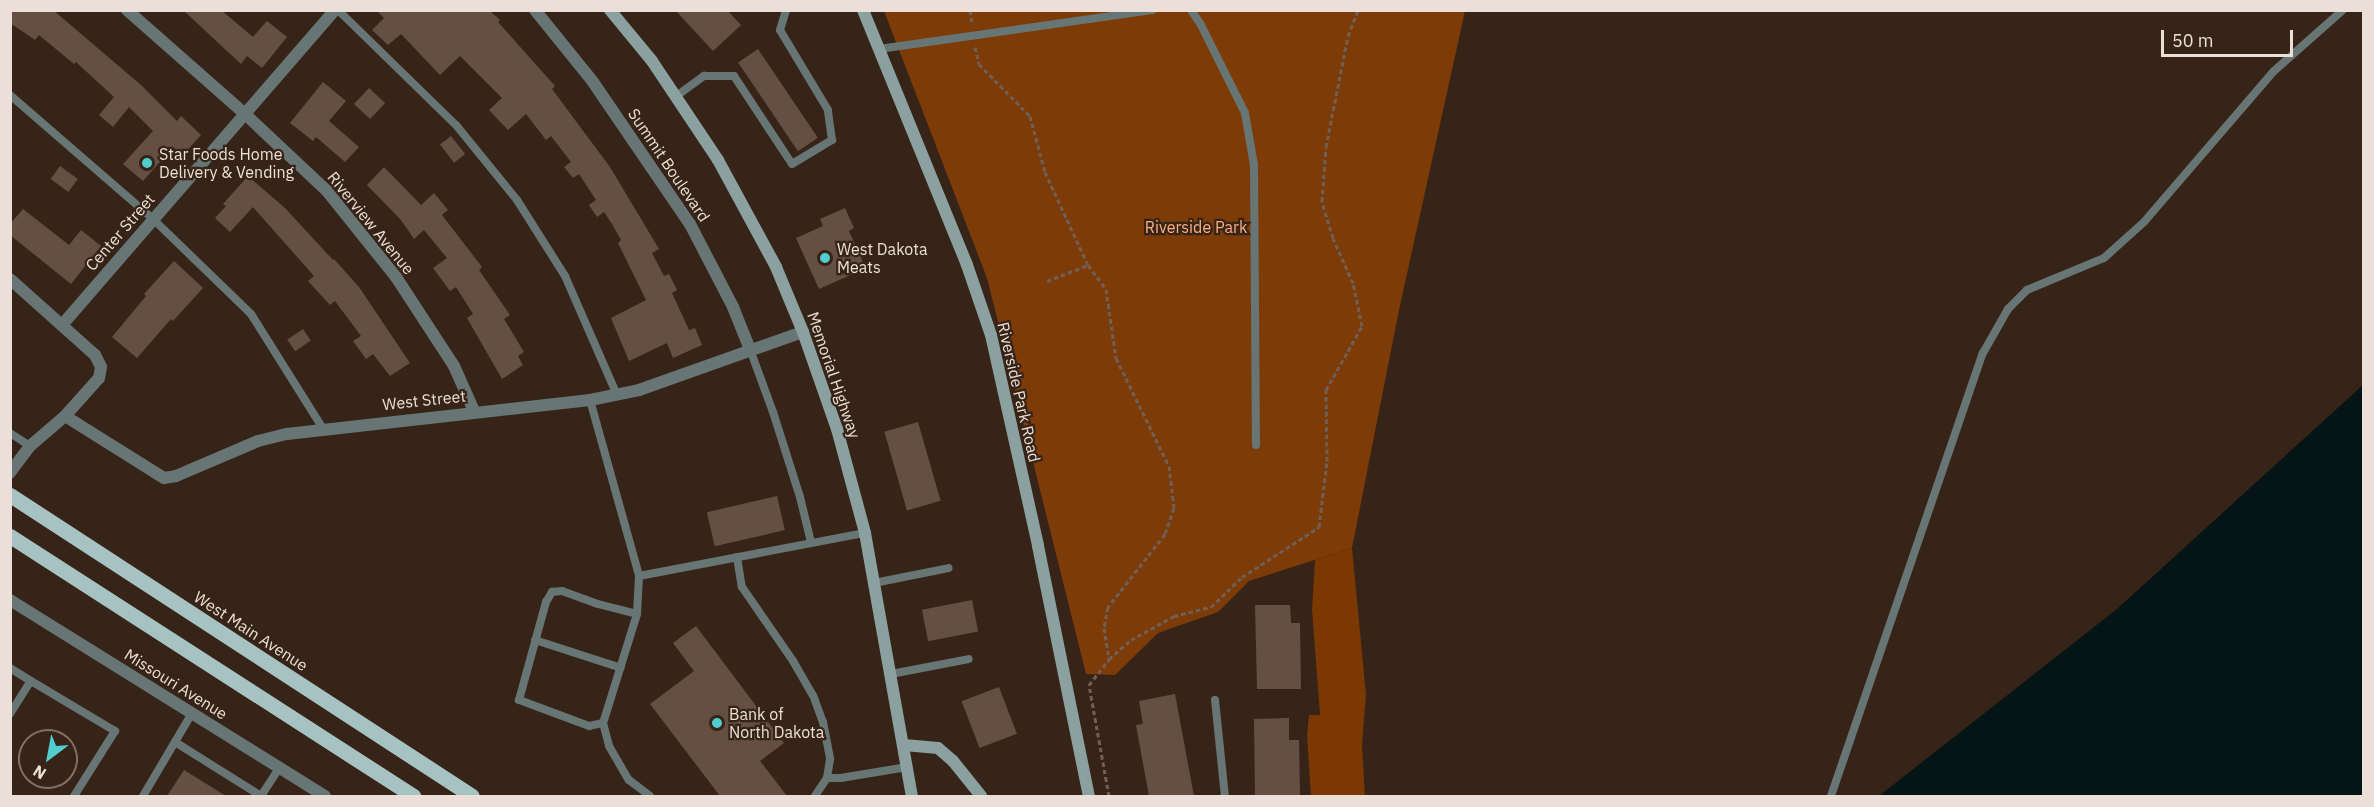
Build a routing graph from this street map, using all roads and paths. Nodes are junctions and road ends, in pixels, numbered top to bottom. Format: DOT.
graph roads {
  1 [pos="127,10"];
  2 [pos="337,10"];
  3 [pos="535,10"];
  4 [pos="610,10"];
  5 [pos="786,10"];
  6 [pos="863,10"];
  7 [pos="970,10"];
  8 [pos="1152,10"];
  9 [pos="1191,10"];
  10 [pos="2343,10"];
  11 [pos="974,36"];
  12 [pos="879,50"];
  13 [pos="10,95"];
  14 [pos="675,97"];
  15 [pos="244,114"];
  16 [pos="153,219"];
  17 [pos="1088,265"];
  18 [pos="10,279"];
  19 [pos="1047,281"];
  20 [pos="62,325"];
  21 [pos="803,332"];
  22 [pos="751,352"];
  23 [pos="617,395"];
  24 [pos="590,400"];
  25 [pos="474,411"];
  26 [pos="65,416"];
  27 [pos="323,429"];
  28 [pos="10,433"];
  29 [pos="1256,445"];
  30 [pos="30,446"];
  31 [pos="10,473"];
  32 [pos="10,495"];
  33 [pos="865,533"];
  34 [pos="10,536"];
  35 [pos="811,542"];
  36 [pos="736,556"];
  37 [pos="949,568"];
  38 [pos="639,576"];
  39 [pos="874,583"];
  40 [pos="10,600"];
  41 [pos="637,614"];
  42 [pos="535,640"];
  43 [pos="969,659"];
  44 [pos="1109,659"];
  45 [pos="10,668"];
  46 [pos="621,668"];
  47 [pos="891,674"];
  48 [pos="31,681"];
  49 [pos="1215,700"];
  50 [pos="192,713"];
  51 [pos="10,714"];
  52 [pos="603,723"];
  53 [pos="175,742"];
  54 [pos="904,745"];
  55 [pos="907,767"];
  56 [pos="279,768"];
  57 [pos="827,778"];
  58 [pos="318,795"];
  59 [pos="74,796"];
  60 [pos="142,796"];
  61 [pos="261,796"];
  62 [pos="414,796"];
  63 [pos="472,796"];
  64 [pos="650,796"];
  65 [pos="815,796"];
  66 [pos="912,796"];
  67 [pos="981,796"];
  68 [pos="1089,796"];
  69 [pos="1224,796"];
  70 [pos="1831,796"];
  1 -- 15 [label="street, Riverview Avenue"];
  2 -- 15 [label="street, Center Street"];
  2 -- 23 [label="lane"];
  3 -- 22 [label="street, Summit Boulevard"];
  4 -- 14 [label="main road, Memorial Highway"];
  5 -- 14 [label="lane"];
  6 -- 12 [label="main road, Riverside Park Road"];
  7 -- 11 [label="path"];
  8 -- 11 [label="lane"];
  9 -- 29 [label="lane"];
  10 -- 70 [label="lane"];
  11 -- 12 [label="lane"];
  11 -- 17 [label="path"];
  12 -- 68 [label="main road, Riverside Park Road"];
  13 -- 16 [label="lane"];
  14 -- 21 [label="main road, Memorial Highway"];
  15 -- 16 [label="street, Center Street"];
  15 -- 25 [label="street, Riverview Avenue"];
  16 -- 20 [label="street, Center Street"];
  16 -- 27 [label="lane"];
  17 -- 19 [label="path"];
  17 -- 44 [label="path"];
  18 -- 20 [label="street"];
  20 -- 26 [label="street"];
  21 -- 22 [label="street, West Street"];
  21 -- 33 [label="main road, Memorial Highway"];
  22 -- 23 [label="street, West Street"];
  22 -- 35 [label="lane"];
  23 -- 24 [label="street, West Street"];
  24 -- 25 [label="street, West Street"];
  24 -- 38 [label="lane"];
  25 -- 27 [label="street, West Street"];
  26 -- 27 [label="street, West Street"];
  26 -- 30 [label="street"];
  28 -- 30 [label="lane"];
  30 -- 31 [label="street"];
  32 -- 63 [label="main road, West Main Avenue"];
  33 -- 35 [label="lane"];
  33 -- 39 [label="main road, Memorial Highway"];
  34 -- 62 [label="main road"];
  35 -- 36 [label="lane"];
  36 -- 38 [label="lane"];
  36 -- 57 [label="lane"];
  37 -- 39 [label="lane"];
  38 -- 41 [label="lane"];
  39 -- 47 [label="main road, Memorial Highway"];
  40 -- 50 [label="street, Missouri Avenue"];
  41 -- 42 [label="lane"];
  41 -- 46 [label="lane"];
  42 -- 46 [label="lane"];
  42 -- 52 [label="lane"];
  43 -- 47 [label="lane"];
  45 -- 48 [label="lane"];
  46 -- 52 [label="lane"];
  47 -- 54 [label="main road, Memorial Highway"];
  48 -- 51 [label="lane"];
  48 -- 59 [label="lane"];
  49 -- 69 [label="lane"];
  50 -- 53 [label="lane"];
  50 -- 56 [label="street, Missouri Avenue"];
  52 -- 64 [label="lane"];
  53 -- 60 [label="lane"];
  53 -- 61 [label="lane"];
  54 -- 55 [label="main road, Memorial Highway"];
  54 -- 67 [label="main road"];
  55 -- 57 [label="lane"];
  55 -- 66 [label="main road, Memorial Highway"];
  56 -- 58 [label="street, Missouri Avenue"];
  56 -- 61 [label="lane"];
  57 -- 65 [label="lane"];
}
